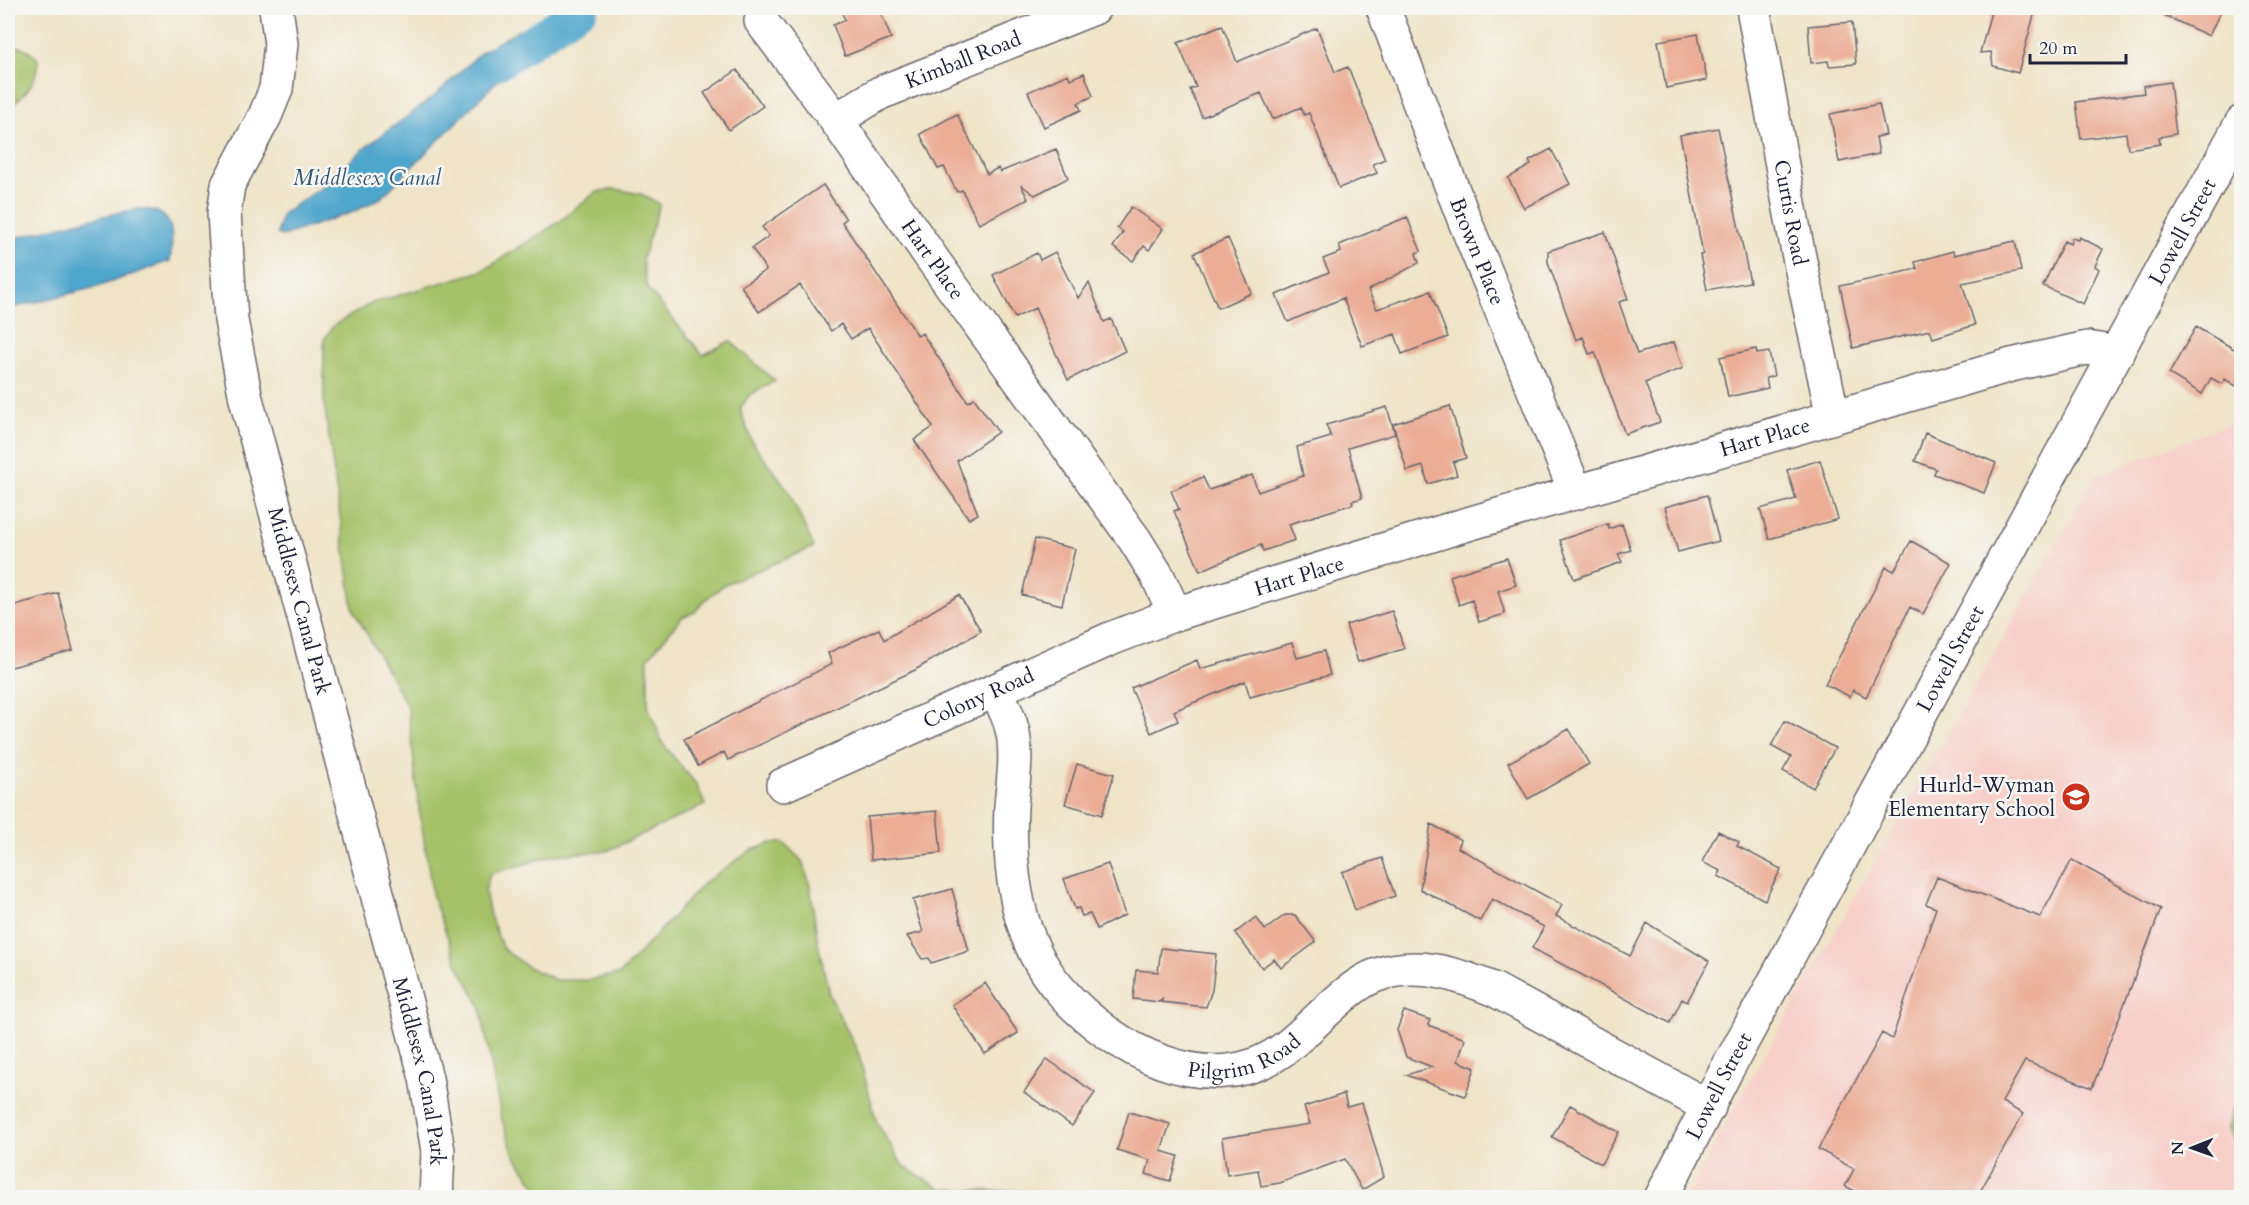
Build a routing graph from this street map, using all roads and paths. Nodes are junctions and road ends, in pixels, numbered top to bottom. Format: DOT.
graph roads {
  1 [pos="276,8"];
  2 [pos="1094,8"];
  3 [pos="1383,8"];
  4 [pos="1753,8"];
  5 [pos="760,21"];
  6 [pos="836,120"];
  7 [pos="2241,122"];
  8 [pos="2117,353"];
  9 [pos="1833,417"];
  10 [pos="1576,493"];
  11 [pos="1175,614"];
  12 [pos="996,691"];
  13 [pos="783,785"];
  14 [pos="1709,1107"];
  15 [pos="436,1197"];
  16 [pos="1661,1197"];
  1 -- 15 [label="street, Middlesex Canal Park"];
  2 -- 6 [label="street, Kimball Road"];
  3 -- 10 [label="street, Brown Place"];
  4 -- 9 [label="street, Curtis Road"];
  5 -- 6 [label="street, Hart Place"];
  6 -- 11 [label="street, Hart Place"];
  7 -- 8 [label="street, Lowell Street"];
  8 -- 9 [label="street, Hart Place"];
  8 -- 14 [label="street, Lowell Street"];
  9 -- 10 [label="street, Hart Place"];
  10 -- 11 [label="street, Hart Place"];
  11 -- 12 [label="street, Colony Road"];
  12 -- 13 [label="street, Colony Road"];
  12 -- 14 [label="street, Pilgrim Road"];
  14 -- 16 [label="street, Lowell Street"];
}
